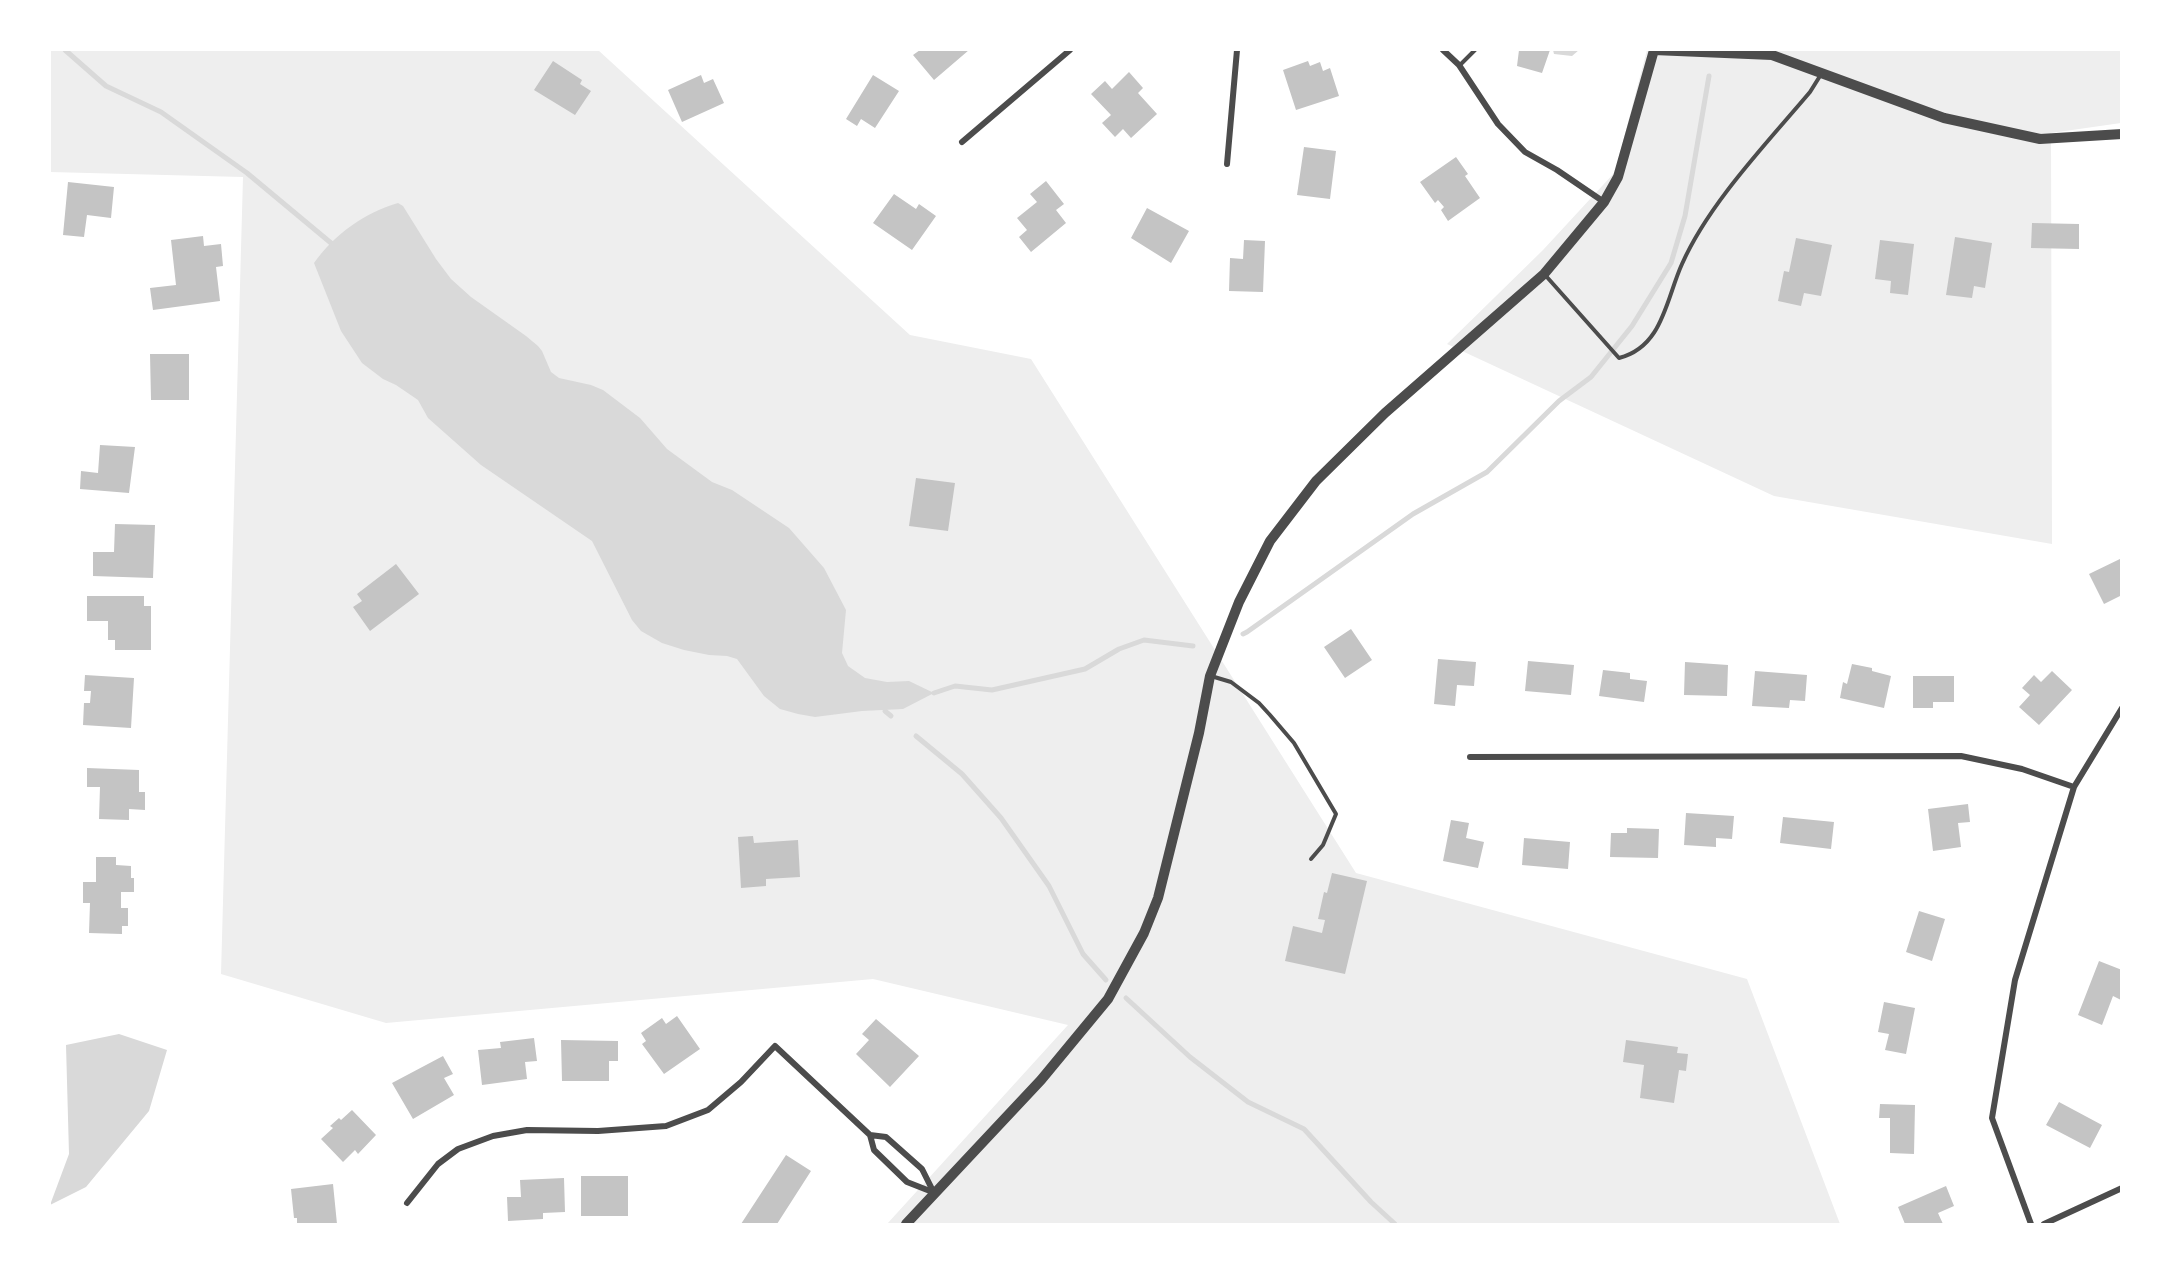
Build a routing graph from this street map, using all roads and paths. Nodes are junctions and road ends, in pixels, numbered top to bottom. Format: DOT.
graph roads {
  1 [pos="1070,50"];
  2 [pos="1238,50"];
  3 [pos="1443,50"];
  4 [pos="1475,50"];
  5 [pos="1654,50"];
  6 [pos="1459,65"];
  7 [pos="1822,72"];
  8 [pos="2121,134"];
  9 [pos="962,142"];
  10 [pos="1227,164"];
  11 [pos="1605,202"];
  12 [pos="1545,274"];
  13 [pos="1210,676"];
  14 [pos="2121,708"];
  15 [pos="1470,757"];
  16 [pos="2074,787"];
  17 [pos="1311,859"];
  18 [pos="870,1135"];
  19 [pos="2121,1188"];
  20 [pos="934,1193"];
  21 [pos="407,1203"];
  22 [pos="906,1224"];
  23 [pos="2031,1224"];
  24 [pos="2044,1224"];
  1 -- 9 [label="street"];
  2 -- 10 [label="street"];
  3 -- 6 [label="street"];
  4 -- 6 [label="lane"];
  5 -- 7 [label="street"];
  5 -- 11 [label="street"];
  6 -- 11 [label="street"];
  7 -- 8 [label="street"];
  7 -- 12 [label="lane"];
  11 -- 12 [label="street"];
  12 -- 13 [label="street"];
  13 -- 17 [label="lane"];
  13 -- 20 [label="street"];
  14 -- 16 [label="street"];
  15 -- 16 [label="street"];
  16 -- 23 [label="street"];
  18 -- 20 [label="street"];
  18 -- 20 [label="street"];
  18 -- 21 [label="street"];
  19 -- 24 [label="street"];
  20 -- 22 [label="street"];
}
